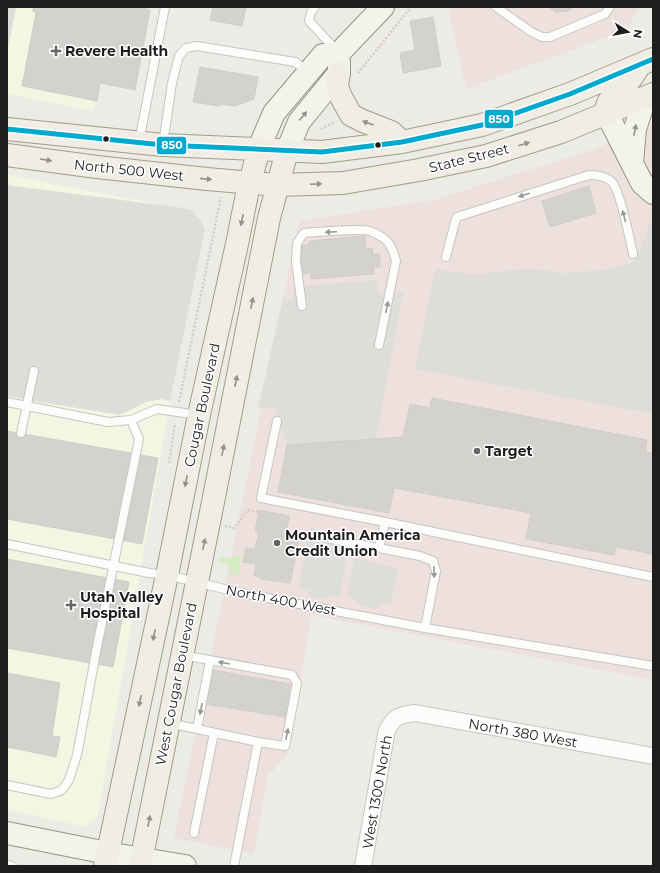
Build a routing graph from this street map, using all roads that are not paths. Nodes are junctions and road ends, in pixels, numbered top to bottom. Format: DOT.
graph roads {
  1 [pos="165,7"];
  2 [pos="316,7"];
  3 [pos="384,7"];
  4 [pos="496,7"];
  5 [pos="610,7"];
  6 [pos="647,62"];
  7 [pos="345,67"];
  8 [pos="309,72"];
  9 [pos="649,96"];
  10 [pos="607,114"];
  11 [pos="7,129"];
  12 [pos="139,142"];
  13 [pos="402,142"];
  14 [pos="163,145"];
  15 [pos="259,148"];
  16 [pos="286,151"];
  17 [pos="7,155"];
  18 [pos="632,163"];
  19 [pos="250,182"];
  20 [pos="277,185"];
  21 [pos="653,193"];
  22 [pos="633,254"];
  23 [pos="446,257"];
  24 [pos="302,306"];
  25 [pos="379,345"];
  26 [pos="34,371"];
  27 [pos="7,402"];
  28 [pos="26,405"];
  29 [pos="199,415"];
  30 [pos="131,420"];
  31 [pos="277,421"];
  32 [pos="21,433"];
  33 [pos="213,502"];
  34 [pos="385,522"];
  35 [pos="331,539"];
  36 [pos="7,544"];
  37 [pos="379,548"];
  38 [pos="113,565"];
  39 [pos="167,575"];
  40 [pos="653,577"];
  41 [pos="196,582"];
  42 [pos="425,628"];
  43 [pos="182,655"];
  44 [pos="210,660"];
  45 [pos="653,666"];
  46 [pos="394,719"];
  47 [pos="168,723"];
  48 [pos="197,729"];
  49 [pos="214,733"];
  50 [pos="258,742"];
  51 [pos="653,756"];
  52 [pos="7,785"];
  53 [pos="7,833"];
  54 [pos="194,833"];
  55 [pos="106,859"];
  56 [pos="140,862"];
  57 [pos="182,866"];
  58 [pos="234,866"];
  59 [pos="363,866"];
  1 -- 12 [label="lane"];
  2 -- 7 [label="lane"];
  3 -- 7 [label="street"];
  4 -- 5 [label="lane"];
  6 -- 10 [label="main road"];
  6 -- 13 [label="main road, State Street"];
  7 -- 8 [label="street"];
  13 -- 7 [label="main road, one-way"];
  16 -- 7 [label="street, one-way"];
  8 -- 14 [label="lane"];
  8 -- 15 [label="street"];
  9 -- 10 [label="main road, State Street"];
  18 -- 9 [label="street, one-way"];
  10 -- 18 [label="street"];
  20 -- 10 [label="main road, State Street, one-way"];
  11 -- 12 [label="main road, North 500 West"];
  12 -- 14 [label="main road, North 500 West"];
  13 -- 16 [label="main road, State Street"];
  14 -- 15 [label="main road, North 500 West"];
  15 -- 16 [label="main road, North 500 West"];
  15 -- 19 [label="main road, Cougar Boulevard"];
  16 -- 20 [label="main road, Cougar Boulevard"];
  17 -- 19 [label="main road, North 500 West, one-way"];
  18 -- 21 [label="street"];
  19 -- 20 [label="main road, State Street"];
  19 -- 29 [label="main road, Cougar Boulevard, one-way"];
  33 -- 20 [label="main road, Cougar Boulevard, one-way"];
  22 -- 23 [label="lane, one-way"];
  25 -- 24 [label="lane, one-way"];
  26 -- 28 [label="lane"];
  27 -- 28 [label="lane"];
  28 -- 30 [label="lane"];
  28 -- 32 [label="lane"];
  29 -- 30 [label="lane"];
  29 -- 39 [label="main road, Cougar Boulevard, one-way"];
  30 -- 38 [label="lane"];
  31 -- 34 [label="lane"];
  41 -- 33 [label="main road, West Cougar Boulevard, one-way"];
  34 -- 37 [label="lane"];
  34 -- 40 [label="lane"];
  35 -- 37 [label="lane"];
  36 -- 38 [label="lane, North 400 West"];
  37 -- 42 [label="lane, one-way"];
  38 -- 39 [label="lane, North 400 West"];
  38 -- 52 [label="lane"];
  39 -- 41 [label="lane, North 400 West"];
  39 -- 55 [label="main road, Cougar Boulevard, one-way"];
  41 -- 42 [label="lane, North 400 West"];
  41 -- 43 [label="main road, West Cougar Boulevard"];
  42 -- 45 [label="lane, North 400 West"];
  43 -- 44 [label="lane"];
  43 -- 47 [label="main road, West Cougar Boulevard"];
  44 -- 48 [label="lane, one-way"];
  50 -- 44 [label="lane, one-way"];
  46 -- 51 [label="street, North 380 West"];
  46 -- 59 [label="street, West 1300 North"];
  47 -- 48 [label="lane"];
  56 -- 47 [label="main road, West Cougar Boulevard, one-way"];
  48 -- 49 [label="lane"];
  49 -- 50 [label="lane"];
  49 -- 54 [label="lane"];
  50 -- 58 [label="lane"];
  53 -- 55 [label="street"];
  55 -- 56 [label="street"];
  56 -- 57 [label="street"];
}
